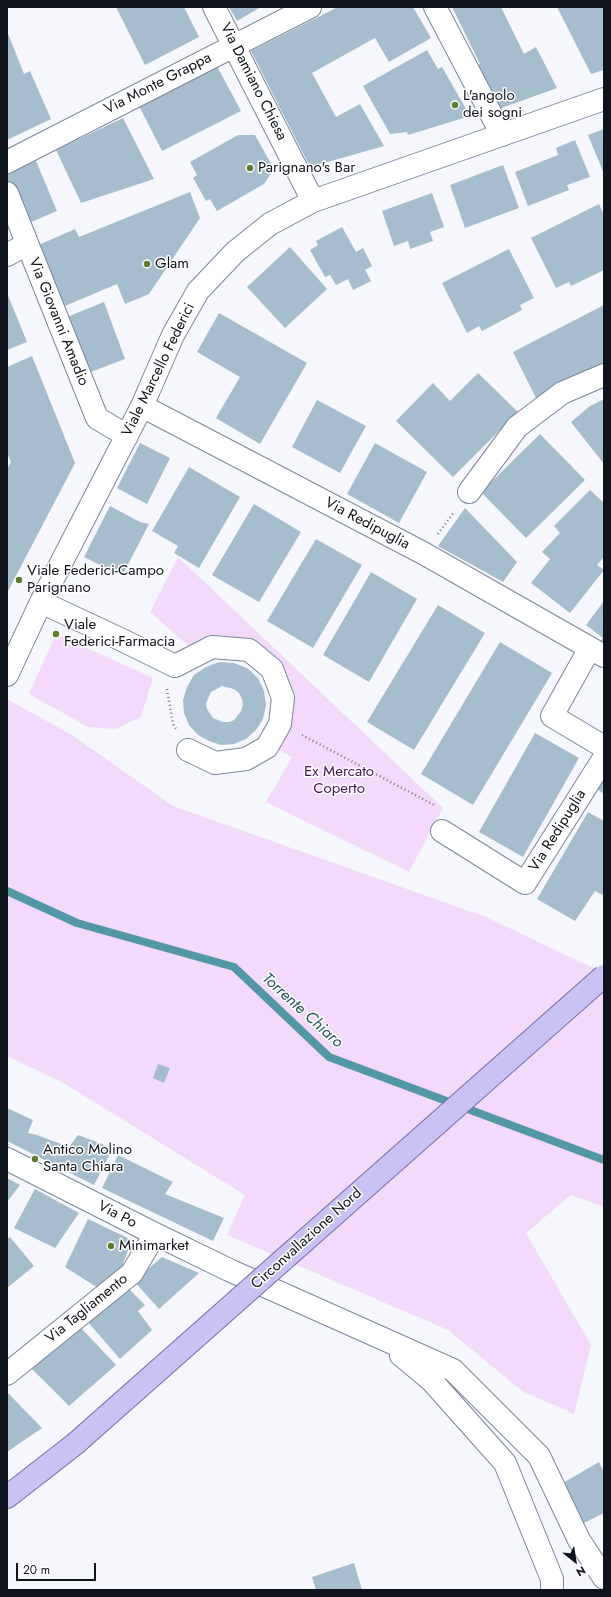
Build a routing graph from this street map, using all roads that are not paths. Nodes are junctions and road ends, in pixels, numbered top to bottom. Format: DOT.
graph roads {
  1 [pos="214,7"];
  2 [pos="310,7"];
  3 [pos="435,7"];
  4 [pos="234,46"];
  5 [pos="604,98"];
  6 [pos="502,135"];
  7 [pos="7,162"];
  8 [pos="7,193"];
  9 [pos="313,201"];
  10 [pos="12,222"];
  11 [pos="27,244"];
  12 [pos="7,256"];
  13 [pos="604,375"];
  14 [pos="142,406"];
  15 [pos="127,436"];
  16 [pos="469,492"];
  17 [pos="41,602"];
  18 [pos="597,652"];
  19 [pos="7,675"];
  20 [pos="604,747"];
  21 [pos="188,750"];
  22 [pos="604,758"];
  23 [pos="442,830"];
  24 [pos="604,976"];
  25 [pos="7,1159"];
  26 [pos="155,1234"];
  27 [pos="382,1338"];
  28 [pos="7,1374"];
  29 [pos="7,1497"];
  30 [pos="604,1578"];
  31 [pos="552,1590"];
  1 -- 4 [label="street, Via Damiano Chiesa"];
  2 -- 4 [label="street, Via Monte Grappa"];
  3 -- 6 [label="street"];
  4 -- 7 [label="street, Via Monte Grappa"];
  4 -- 9 [label="street, Via Damiano Chiesa"];
  5 -- 6 [label="street, Viale Marcello Federici"];
  6 -- 9 [label="street, Viale Marcello Federici"];
  8 -- 10 [label="street, Via Giovanni Amadio"];
  9 -- 14 [label="street, Viale Marcello Federici"];
  10 -- 11 [label="street, Via Giovanni Amadio"];
  11 -- 12 [label="street"];
  11 -- 15 [label="street, Via Giovanni Amadio"];
  13 -- 16 [label="street"];
  14 -- 15 [label="street, Viale Marcello Federici"];
  14 -- 18 [label="street, Via Redipuglia"];
  15 -- 17 [label="street, Viale Marcello Federici"];
  17 -- 19 [label="street, Viale Marcello Federici"];
  17 -- 21 [label="street"];
  18 -- 20 [label="street, Via Redipuglia"];
  22 -- 23 [label="street, Via Redipuglia"];
  24 -- 29 [label="main road, Circonvallazione Nord, bridge"];
  25 -- 26 [label="street, Via Po"];
  26 -- 27 [label="street, Via Po"];
  26 -- 28 [label="street, Via Tagliamento"];
  27 -- 30 [label="street, Via Po"];
  27 -- 31 [label="street"];
}
